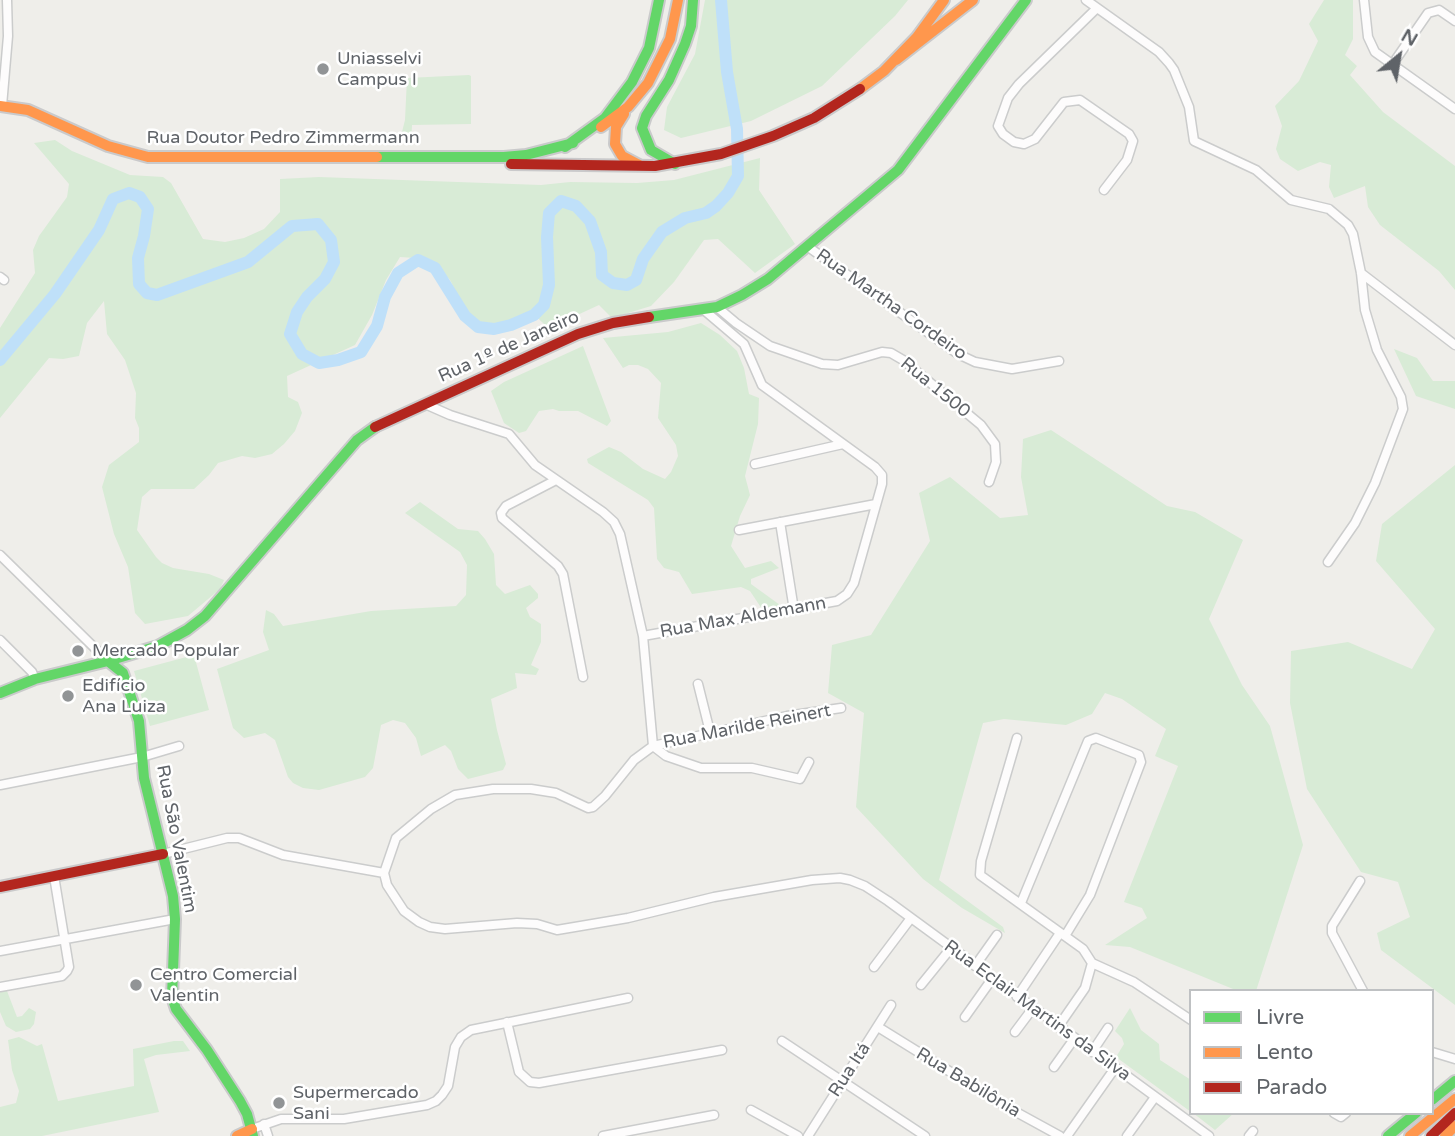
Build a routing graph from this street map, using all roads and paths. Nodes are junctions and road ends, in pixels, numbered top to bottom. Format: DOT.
graph roads {
  1 [pos="7,0"];
  2 [pos="659,0"];
  3 [pos="677,0"];
  4 [pos="694,0"];
  5 [pos="944,0"];
  6 [pos="973,0"];
  7 [pos="1026,0"];
  8 [pos="1086,0"];
  9 [pos="1364,0"];
  10 [pos="1097,8"];
  11 [pos="1455,21"];
  12 [pos="896,60"];
  13 [pos="1392,65"];
  14 [pos="1,106"];
  15 [pos="628,107"];
  16 [pos="1455,109"];
  17 [pos="565,147"];
  18 [pos="448,157"];
  19 [pos="675,163"];
  20 [pos="645,167"];
  21 [pos="1104,190"];
  22 [pos="807,246"];
  23 [pos="1361,273"];
  24 [pos="717,307"];
  25 [pos="704,310"];
  26 [pos="1455,345"];
  27 [pos="1059,361"];
  28 [pos="425,404"];
  29 [pos="843,444"];
  30 [pos="755,464"];
  31 [pos="556,480"];
  32 [pos="989,482"];
  33 [pos="876,504"];
  34 [pos="780,522"];
  35 [pos="739,530"];
  36 [pos="0,555"];
  37 [pos="1328,562"];
  38 [pos="794,610"];
  39 [pos="643,636"];
  40 [pos="0,640"];
  41 [pos="142,652"];
  42 [pos="108,661"];
  43 [pos="583,677"];
  44 [pos="126,678"];
  45 [pos="36,680"];
  46 [pos="698,684"];
  47 [pos="0,693"];
  48 [pos="841,708"];
  49 [pos="710,732"];
  50 [pos="1017,738"];
  51 [pos="179,746"];
  52 [pos="653,746"];
  53 [pos="142,757"];
  54 [pos="809,762"];
  55 [pos="0,785"];
  56 [pos="163,854"];
  57 [pos="384,873"];
  58 [pos="54,876"];
  59 [pos="1360,881"];
  60 [pos="0,887"];
  61 [pos="1021,903"];
  62 [pos="911,918"];
  63 [pos="175,919"];
  64 [pos="1063,934"];
  65 [pos="997,935"];
  66 [pos="64,940"];
  67 [pos="951,948"];
  68 [pos="0,951"];
  69 [pos="1092,964"];
  70 [pos="975,966"];
  71 [pos="874,967"];
  72 [pos="992,979"];
  73 [pos="921,985"];
  74 [pos="0,987"];
  75 [pos="1362,989"];
  76 [pos="1017,997"];
  77 [pos="628,998"];
  78 [pos="891,1005"];
  79 [pos="1032,1008"];
  80 [pos="965,1017"];
  81 [pos="1189,1019"];
  82 [pos="507,1023"];
  83 [pos="878,1027"];
  84 [pos="1058,1027"];
  85 [pos="1108,1028"];
  86 [pos="1016,1032"];
  87 [pos="1074,1039"];
  88 [pos="782,1041"];
  89 [pos="722,1050"];
  90 [pos="1092,1052"];
  91 [pos="1434,1053"];
  92 [pos="1455,1059"];
  93 [pos="1054,1067"];
  94 [pos="1115,1068"];
  95 [pos="842,1081"];
  96 [pos="1455,1081"];
  97 [pos="1156,1097"];
  98 [pos="1434,1098"];
  99 [pos="1455,1098"];
  100 [pos="751,1111"];
  101 [pos="1455,1113"];
  102 [pos="714,1115"];
  103 [pos="1414,1115"];
  104 [pos="1405,1122"];
  105 [pos="264,1124"];
  106 [pos="1196,1126"];
  107 [pos="1455,1126"];
  108 [pos="252,1133"];
  109 [pos="237,1136"];
  110 [pos="268,1136"];
  111 [pos="603,1136"];
  112 [pos="798,1136"];
  113 [pos="808,1136"];
  114 [pos="925,1136"];
  115 [pos="1060,1136"];
  116 [pos="1067,1136"];
  117 [pos="1127,1136"];
  118 [pos="1189,1136"];
  119 [pos="1209,1136"];
  120 [pos="1388,1136"];
  121 [pos="1398,1136"];
  122 [pos="1410,1136"];
  123 [pos="1431,1136"];
  124 [pos="1445,1136"];
  1 -- 14 [label="street"];
  2 -- 17 [label="main road"];
  3 -- 15 [label="main road, Rua Doutor Pedro Zimmermann"];
  4 -- 19 [label="main road"];
  5 -- 12 [label="main road, Rua Doutor Pedro Zimmermann"];
  6 -- 12 [label="main road"];
  7 -- 22 [label="main road, Rua 1º de Janeiro"];
  8 -- 10 [label="street"];
  9 -- 13 [label="street"];
  10 -- 21 [label="street"];
  10 -- 23 [label="street"];
  11 -- 13 [label="street"];
  12 -- 19 [label="main road, Rua Doutor Pedro Zimmermann"];
  13 -- 16 [label="street"];
  14 -- 18 [label="main road, Rua Doutor Pedro Zimmermann"];
  15 -- 17 [label="main road, Rua Doutor Pedro Zimmermann"];
  15 -- 20 [label="main road"];
  17 -- 18 [label="main road, Rua Doutor Pedro Zimmermann"];
  18 -- 20 [label="main road, Rua Doutor Pedro Zimmermann"];
  19 -- 20 [label="main road, Rua Doutor Pedro Zimmermann"];
  22 -- 24 [label="main road, Rua 1º de Janeiro"];
  22 -- 27 [label="street, Rua Martha Cordeiro"];
  23 -- 26 [label="street"];
  23 -- 37 [label="street"];
  24 -- 25 [label="main road, Rua 1º de Janeiro"];
  24 -- 32 [label="street, Rua 1500"];
  25 -- 28 [label="main road, Rua 1º de Janeiro"];
  25 -- 29 [label="street, Rua Max Aldemann"];
  28 -- 31 [label="street"];
  28 -- 41 [label="main road, Rua 1º de Janeiro"];
  29 -- 30 [label="street"];
  29 -- 33 [label="street, Rua Max Aldemann"];
  31 -- 39 [label="street"];
  31 -- 43 [label="street"];
  33 -- 34 [label="street"];
  33 -- 38 [label="street, Rua Max Aldemann"];
  34 -- 35 [label="street"];
  34 -- 38 [label="street"];
  36 -- 42 [label="street"];
  38 -- 39 [label="street, Rua Max Aldemann"];
  39 -- 52 [label="street"];
  40 -- 45 [label="street"];
  41 -- 42 [label="main road, Rua 1º de Janeiro"];
  41 -- 44 [label="main road"];
  42 -- 44 [label="main road, Rua São Valentim"];
  42 -- 45 [label="main road, Rua 1º de Janeiro"];
  44 -- 53 [label="main road, Rua São Valentim"];
  45 -- 47 [label="main road, Rua 1º de Janeiro"];
  46 -- 49 [label="street"];
  48 -- 49 [label="street, Rua Marilde Reinert"];
  49 -- 52 [label="street, Rua Marilde Reinert"];
  50 -- 61 [label="street"];
  51 -- 53 [label="street"];
  52 -- 54 [label="street"];
  52 -- 57 [label="street"];
  53 -- 55 [label="street"];
  53 -- 56 [label="main road, Rua São Valentim"];
  56 -- 57 [label="street"];
  56 -- 58 [label="main road"];
  56 -- 63 [label="main road, Rua São Valentim"];
  57 -- 62 [label="street, Rua Eclair Martins da Silva"];
  58 -- 60 [label="main road"];
  58 -- 66 [label="street"];
  59 -- 75 [label="street"];
  61 -- 64 [label="street"];
  61 -- 64 [label="street"];
  62 -- 67 [label="street, Rua Eclair Martins da Silva"];
  62 -- 71 [label="street"];
  63 -- 66 [label="street"];
  63 -- 108 [label="main road, Rua São Valentim"];
  64 -- 69 [label="street"];
  64 -- 76 [label="street"];
  65 -- 70 [label="street"];
  66 -- 68 [label="street"];
  66 -- 74 [label="street"];
  67 -- 70 [label="street, Rua Eclair Martins da Silva"];
  67 -- 73 [label="street"];
  69 -- 81 [label="street"];
  69 -- 84 [label="street"];
  70 -- 72 [label="street, Rua Eclair Martins da Silva"];
  72 -- 76 [label="street, Rua Eclair Martins da Silva"];
  72 -- 80 [label="street"];
  76 -- 79 [label="street, Rua Eclair Martins da Silva"];
  77 -- 82 [label="street"];
  78 -- 83 [label="street, Rua Itá"];
  79 -- 84 [label="street, Rua Eclair Martins da Silva"];
  79 -- 86 [label="street"];
  82 -- 89 [label="street"];
  82 -- 105 [label="street"];
  83 -- 95 [label="street, Rua Itá"];
  83 -- 115 [label="street, Rua Babilônia"];
  84 -- 87 [label="street, Rua Eclair Martins da Silva"];
  85 -- 90 [label="street"];
  87 -- 90 [label="street, Rua Eclair Martins da Silva"];
  87 -- 93 [label="street"];
  88 -- 95 [label="street"];
  90 -- 94 [label="street, Rua Eclair Martins da Silva"];
  91 -- 92 [label="street"];
  94 -- 97 [label="street, Rua Eclair Martins da Silva"];
  94 -- 116 [label="street"];
  95 -- 113 [label="street, Rua Itá"];
  95 -- 114 [label="street"];
  96 -- 98 [label="main road"];
  97 -- 106 [label="street, Rua Eclair Martins da Silva"];
  97 -- 117 [label="street"];
  99 -- 122 [label="main road"];
  100 -- 112 [label="street"];
  101 -- 123 [label="main road"];
  102 -- 111 [label="street"];
  103 -- 104 [label="main road"];
  104 -- 120 [label="main road"];
  104 -- 121 [label="main road"];
  105 -- 108 [label="street"];
  105 -- 110 [label="street"];
  106 -- 118 [label="street"];
  106 -- 119 [label="street, Rua Eclair Martins da Silva"];
  107 -- 124 [label="main road"];
  108 -- 109 [label="main road"];
}
